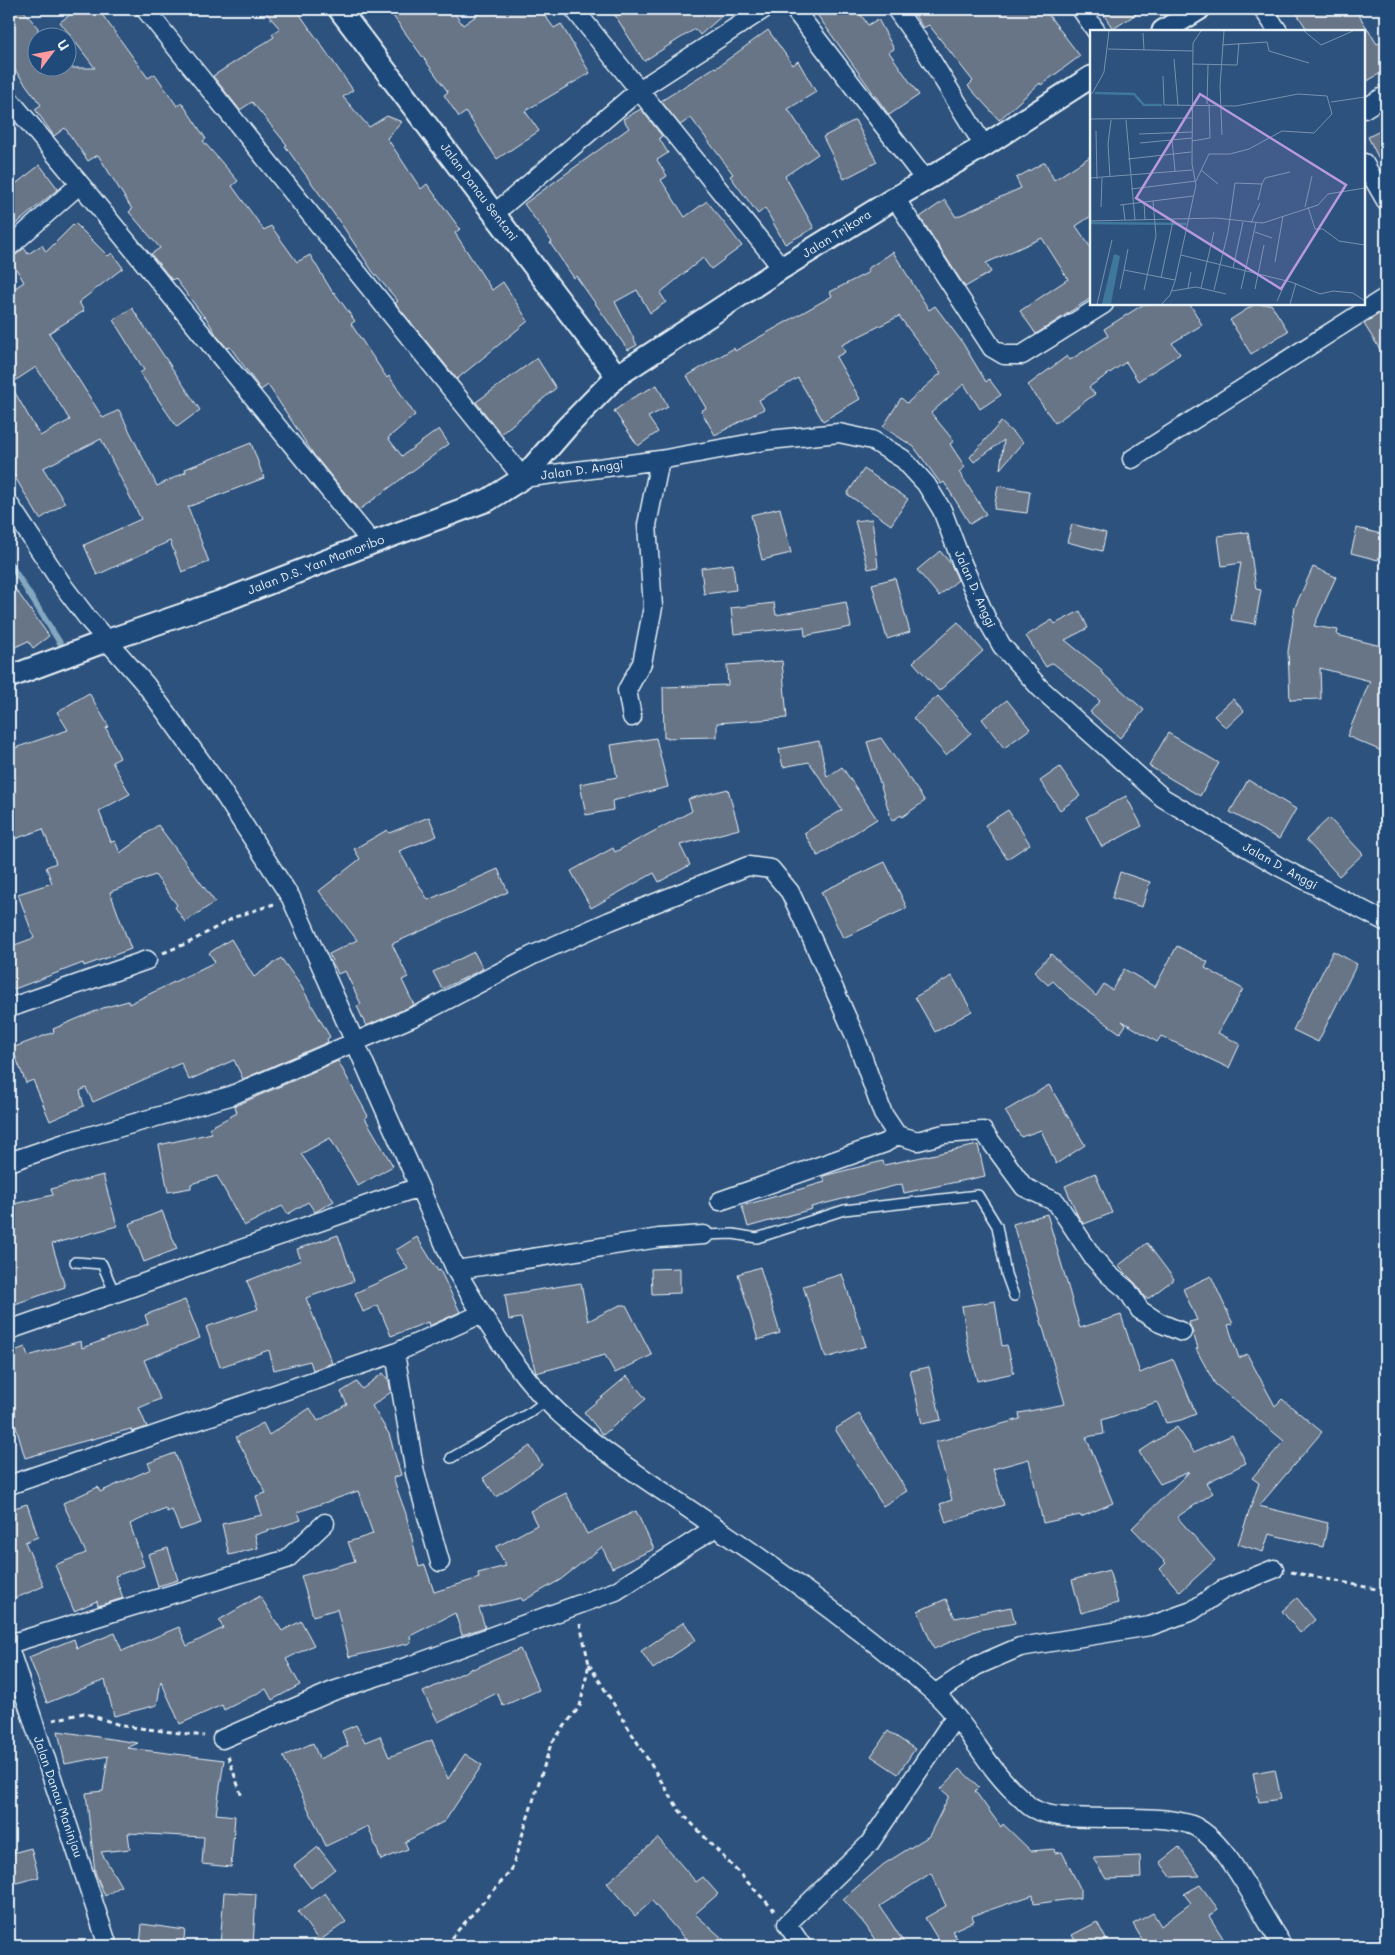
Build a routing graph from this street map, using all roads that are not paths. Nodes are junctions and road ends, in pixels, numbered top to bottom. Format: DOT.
graph roads {
  1 [pos="145,9"];
  2 [pos="339,9"];
  3 [pos="574,9"];
  4 [pos="764,9"];
  5 [pos="794,9"];
  6 [pos="896,9"];
  7 [pos="1081,9"];
  8 [pos="1199,9"];
  9 [pos="1263,9"];
  10 [pos="1095,30"];
  11 [pos="1165,30"];
  12 [pos="1277,30"];
  13 [pos="1090,78"];
  14 [pos="639,90"];
  15 [pos="1386,95"];
  16 [pos="9,101"];
  17 [pos="1365,108"];
  18 [pos="984,146"];
  19 [pos="1365,165"];
  20 [pos="926,181"];
  21 [pos="80,184"];
  22 [pos="894,198"];
  23 [pos="1386,201"];
  24 [pos="495,214"];
  25 [pos="9,247"];
  26 [pos="782,268"];
  27 [pos="1386,297"];
  28 [pos="1102,305"];
  29 [pos="617,376"];
  30 [pos="591,402"];
  31 [pos="1132,459"];
  32 [pos="660,460"];
  33 [pos="523,478"];
  34 [pos="9,504"];
  35 [pos="372,543"];
  36 [pos="106,641"];
  37 [pos="9,677"];
  38 [pos="632,717"];
  39 [pos="1386,922"];
  40 [pos="147,960"];
  41 [pos="9,1008"];
  42 [pos="356,1043"];
  43 [pos="897,1135"];
  44 [pos="9,1162"];
  45 [pos="420,1187"];
  46 [pos="720,1201"];
  47 [pos="704,1235"];
  48 [pos="75,1262"];
  49 [pos="456,1270"];
  50 [pos="115,1294"];
  51 [pos="1014,1296"];
  52 [pos="480,1314"];
  53 [pos="9,1330"];
  54 [pos="1182,1332"];
  55 [pos="395,1353"];
  56 [pos="547,1400"];
  57 [pos="451,1458"];
  58 [pos="9,1486"];
  59 [pos="325,1523"];
  60 [pos="716,1527"];
  61 [pos="440,1562"];
  62 [pos="1274,1569"];
  63 [pos="9,1644"];
  64 [pos="9,1648"];
  65 [pos="936,1694"];
  66 [pos="955,1717"];
  67 [pos="222,1739"];
  68 [pos="108,1946"];
  69 [pos="802,1946"];
  70 [pos="1283,1946"];
  1 -- 33 [label="street"];
  2 -- 24 [label="street, Jalan Danau Sentani"];
  3 -- 14 [label="street"];
  4 -- 14 [label="street"];
  5 -- 20 [label="street"];
  6 -- 18 [label="street"];
  7 -- 10 [label="street"];
  8 -- 11 [label="street"];
  9 -- 12 [label="street"];
  13 -- 18 [label="street, Jalan Trikora"];
  14 -- 24 [label="street"];
  14 -- 26 [label="street"];
  15 -- 17 [label="street"];
  16 -- 21 [label="street"];
  18 -- 20 [label="street, Jalan Trikora"];
  19 -- 23 [label="street"];
  20 -- 22 [label="street, Jalan Trikora"];
  21 -- 25 [label="street"];
  21 -- 35 [label="street"];
  22 -- 26 [label="street, Jalan Trikora"];
  22 -- 28 [label="street"];
  24 -- 29 [label="street, Jalan Danau Sentani"];
  26 -- 29 [label="street, Jalan Trikora"];
  27 -- 31 [label="street"];
  29 -- 30 [label="street, Jalan Trikora"];
  30 -- 33 [label="street, Jalan D.S. Yan Mamoribo"];
  32 -- 33 [label="street, Jalan D. Anggi"];
  32 -- 38 [label="street"];
  32 -- 39 [label="street, Jalan D. Anggi"];
  33 -- 35 [label="street, Jalan D.S. Yan Mamoribo"];
  34 -- 36 [label="street"];
  35 -- 36 [label="street, Jalan D.S. Yan Mamoribo"];
  36 -- 37 [label="street, Jalan D.S. Yan Mamoribo"];
  36 -- 42 [label="street"];
  40 -- 41 [label="street"];
  42 -- 43 [label="street"];
  42 -- 44 [label="street"];
  42 -- 45 [label="street"];
  43 -- 46 [label="street"];
  43 -- 54 [label="street"];
  45 -- 49 [label="street"];
  45 -- 50 [label="street"];
  47 -- 49 [label="street"];
  47 -- 51 [label="lane"];
  48 -- 50 [label="lane"];
  49 -- 52 [label="street"];
  50 -- 53 [label="street"];
  52 -- 55 [label="street"];
  52 -- 56 [label="street"];
  55 -- 58 [label="street"];
  55 -- 61 [label="street"];
  56 -- 57 [label="lane"];
  56 -- 60 [label="street"];
  59 -- 63 [label="street"];
  60 -- 65 [label="street"];
  60 -- 67 [label="street"];
  62 -- 65 [label="street"];
  64 -- 68 [label="street, Jalan Danau Maninjau"];
  65 -- 66 [label="street"];
  66 -- 69 [label="street"];
  66 -- 70 [label="street"];
}
